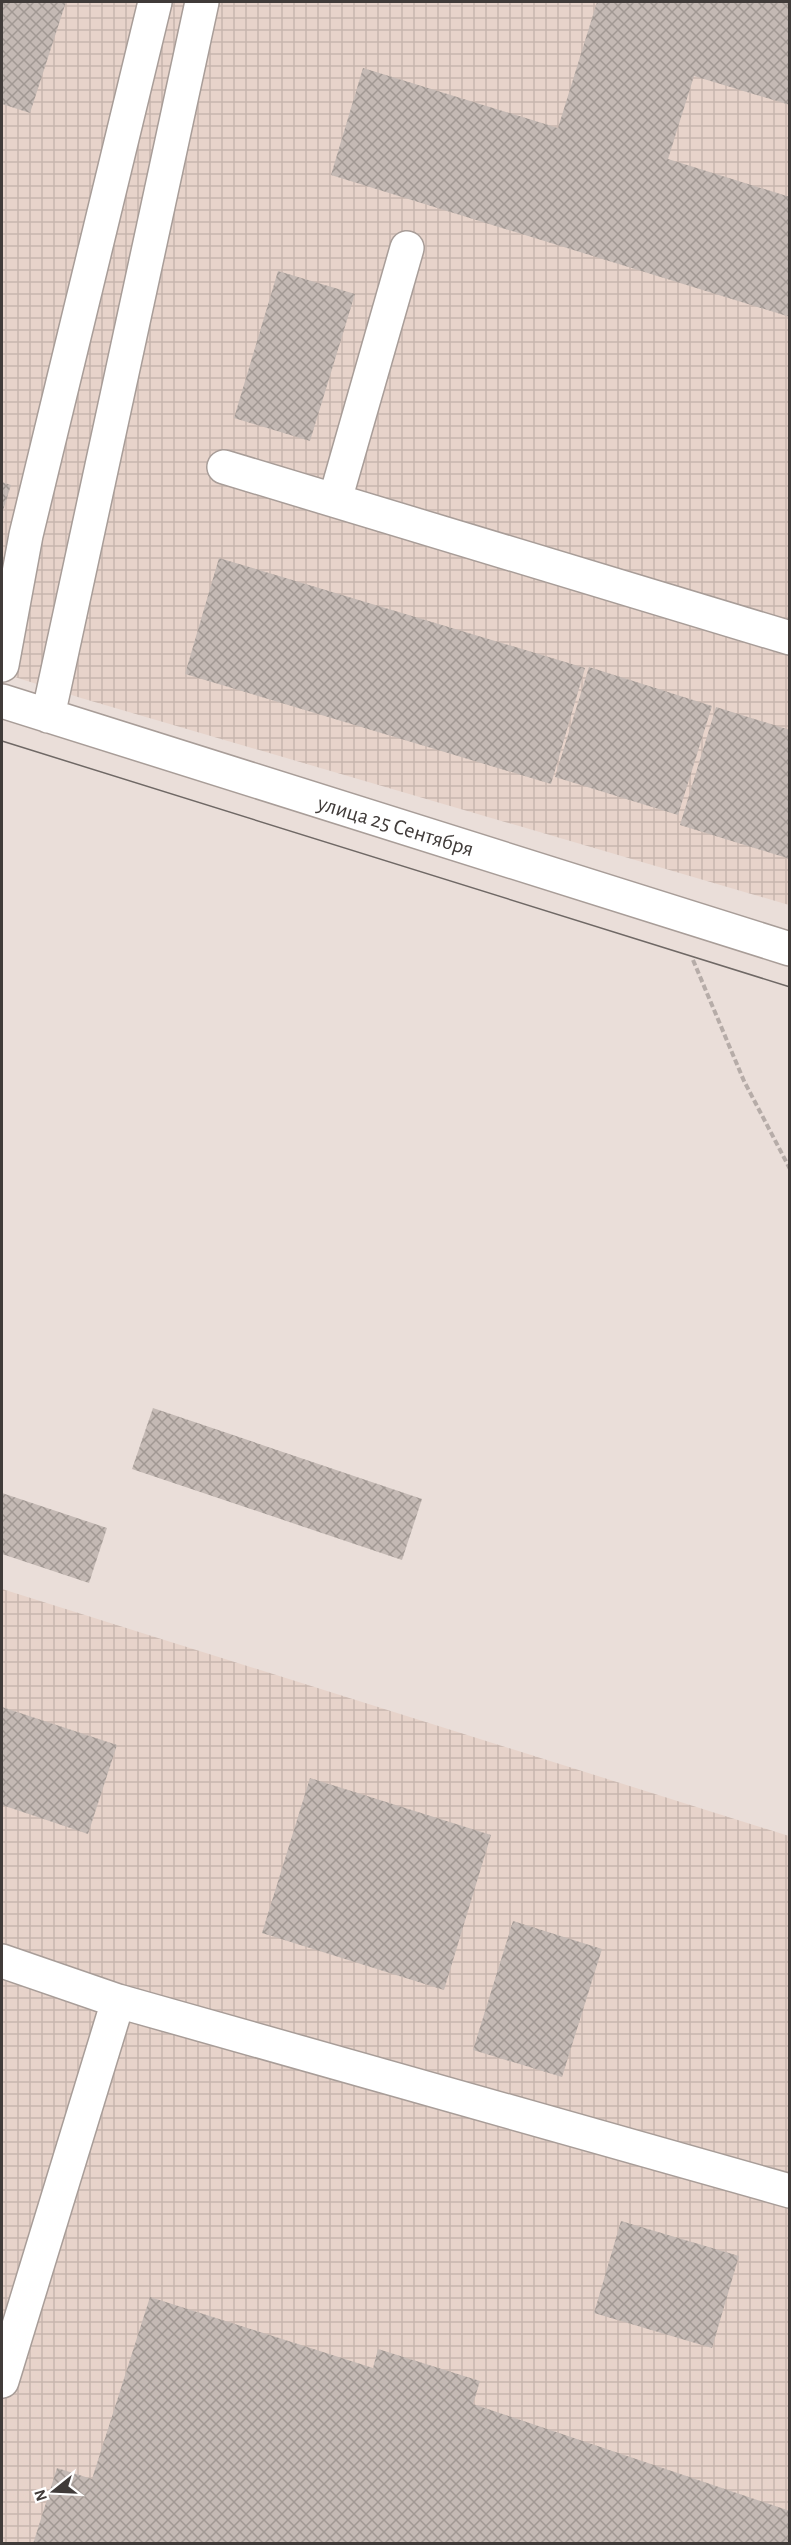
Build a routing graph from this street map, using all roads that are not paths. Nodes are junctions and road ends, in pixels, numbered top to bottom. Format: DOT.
graph roads {
  1 [pos="155,2"];
  2 [pos="202,2"];
  3 [pos="407,248"];
  4 [pos="224,467"];
  5 [pos="335,500"];
  6 [pos="789,638"];
  7 [pos="2,665"];
  8 [pos="2,701"];
  9 [pos="48,716"];
  10 [pos="789,948"];
  11 [pos="2,1961"];
  12 [pos="118,2001"];
  13 [pos="789,2191"];
  14 [pos="2,2381"];
  1 -- 7 [label="street"];
  2 -- 9 [label="street"];
  3 -- 5 [label="street"];
  4 -- 5 [label="street"];
  5 -- 6 [label="street"];
  8 -- 9 [label="street, улица 25 Сентября"];
  9 -- 10 [label="street, улица 25 Сентября"];
  11 -- 12 [label="street"];
  12 -- 13 [label="street"];
  12 -- 14 [label="street"];
}
